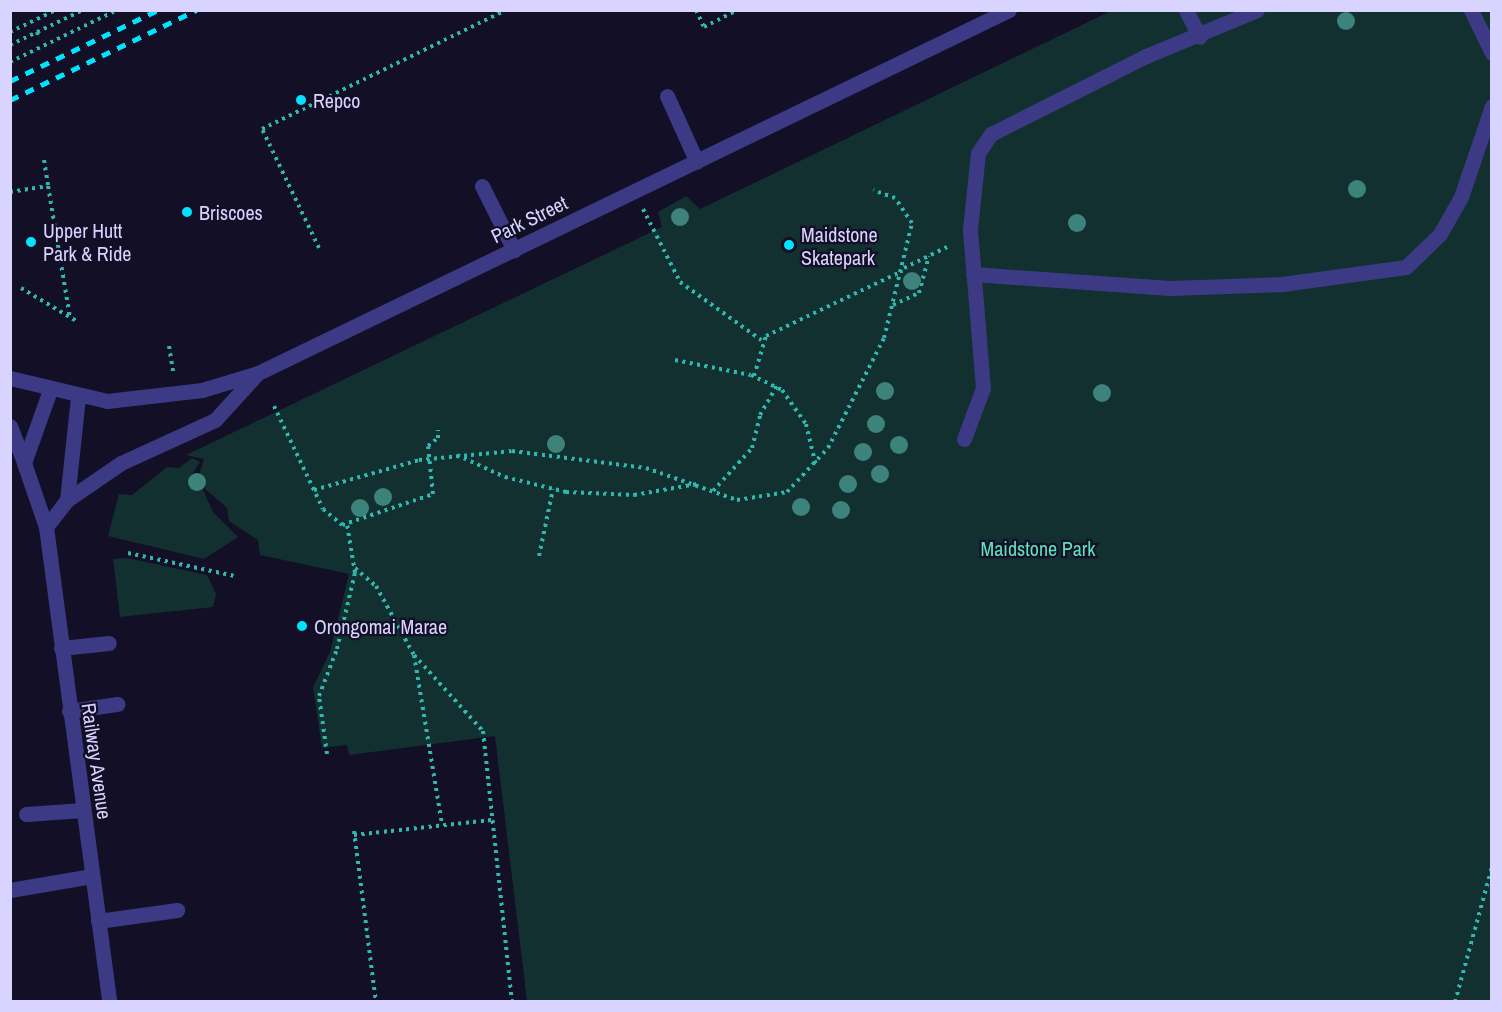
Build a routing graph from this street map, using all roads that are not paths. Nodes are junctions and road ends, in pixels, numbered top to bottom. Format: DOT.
graph roads {
  1 [pos="1009,10"];
  2 [pos="1186,10"];
  3 [pos="1257,10"];
  4 [pos="1472,10"];
  5 [pos="1200,38"];
  6 [pos="1491,53"];
  7 [pos="667,96"];
  8 [pos="1491,106"];
  9 [pos="697,162"];
  10 [pos="482,186"];
  11 [pos="514,250"];
  12 [pos="973,274"];
  13 [pos="258,373"];
  14 [pos="10,378"];
  15 [pos="50,390"];
  16 [pos="78,397"];
  17 [pos="10,426"];
  18 [pos="964,439"];
  19 [pos="24,463"];
  20 [pos="67,500"];
  21 [pos="46,527"];
  22 [pos="109,643"];
  23 [pos="61,648"];
  24 [pos="117,704"];
  25 [pos="69,711"];
  26 [pos="83,810"];
  27 [pos="26,814"];
  28 [pos="92,876"];
  29 [pos="10,890"];
  30 [pos="177,910"];
  31 [pos="98,921"];
  32 [pos="109,1002"];
  1 -- 9 [label="street, Park Street"];
  2 -- 5 [label="street"];
  3 -- 5 [label="street"];
  4 -- 6 [label="street"];
  5 -- 12 [label="street"];
  7 -- 9 [label="street"];
  8 -- 12 [label="street"];
  9 -- 11 [label="street, Park Street"];
  10 -- 11 [label="street"];
  11 -- 13 [label="street, Park Street"];
  12 -- 18 [label="street"];
  13 -- 16 [label="street, Park Street"];
  13 -- 20 [label="street"];
  14 -- 15 [label="street, Park Street"];
  15 -- 16 [label="street, Park Street"];
  15 -- 19 [label="street"];
  16 -- 20 [label="street"];
  17 -- 19 [label="street, Railway Avenue"];
  19 -- 21 [label="street, Railway Avenue"];
  20 -- 21 [label="street"];
  21 -- 23 [label="street, Railway Avenue"];
  22 -- 23 [label="street"];
  23 -- 25 [label="street, Railway Avenue"];
  24 -- 25 [label="street"];
  25 -- 26 [label="street, Railway Avenue"];
  26 -- 27 [label="street"];
  26 -- 28 [label="street, Railway Avenue"];
  28 -- 29 [label="street"];
  28 -- 31 [label="street, Railway Avenue"];
  30 -- 31 [label="street"];
  31 -- 32 [label="street, Railway Avenue"];
}
